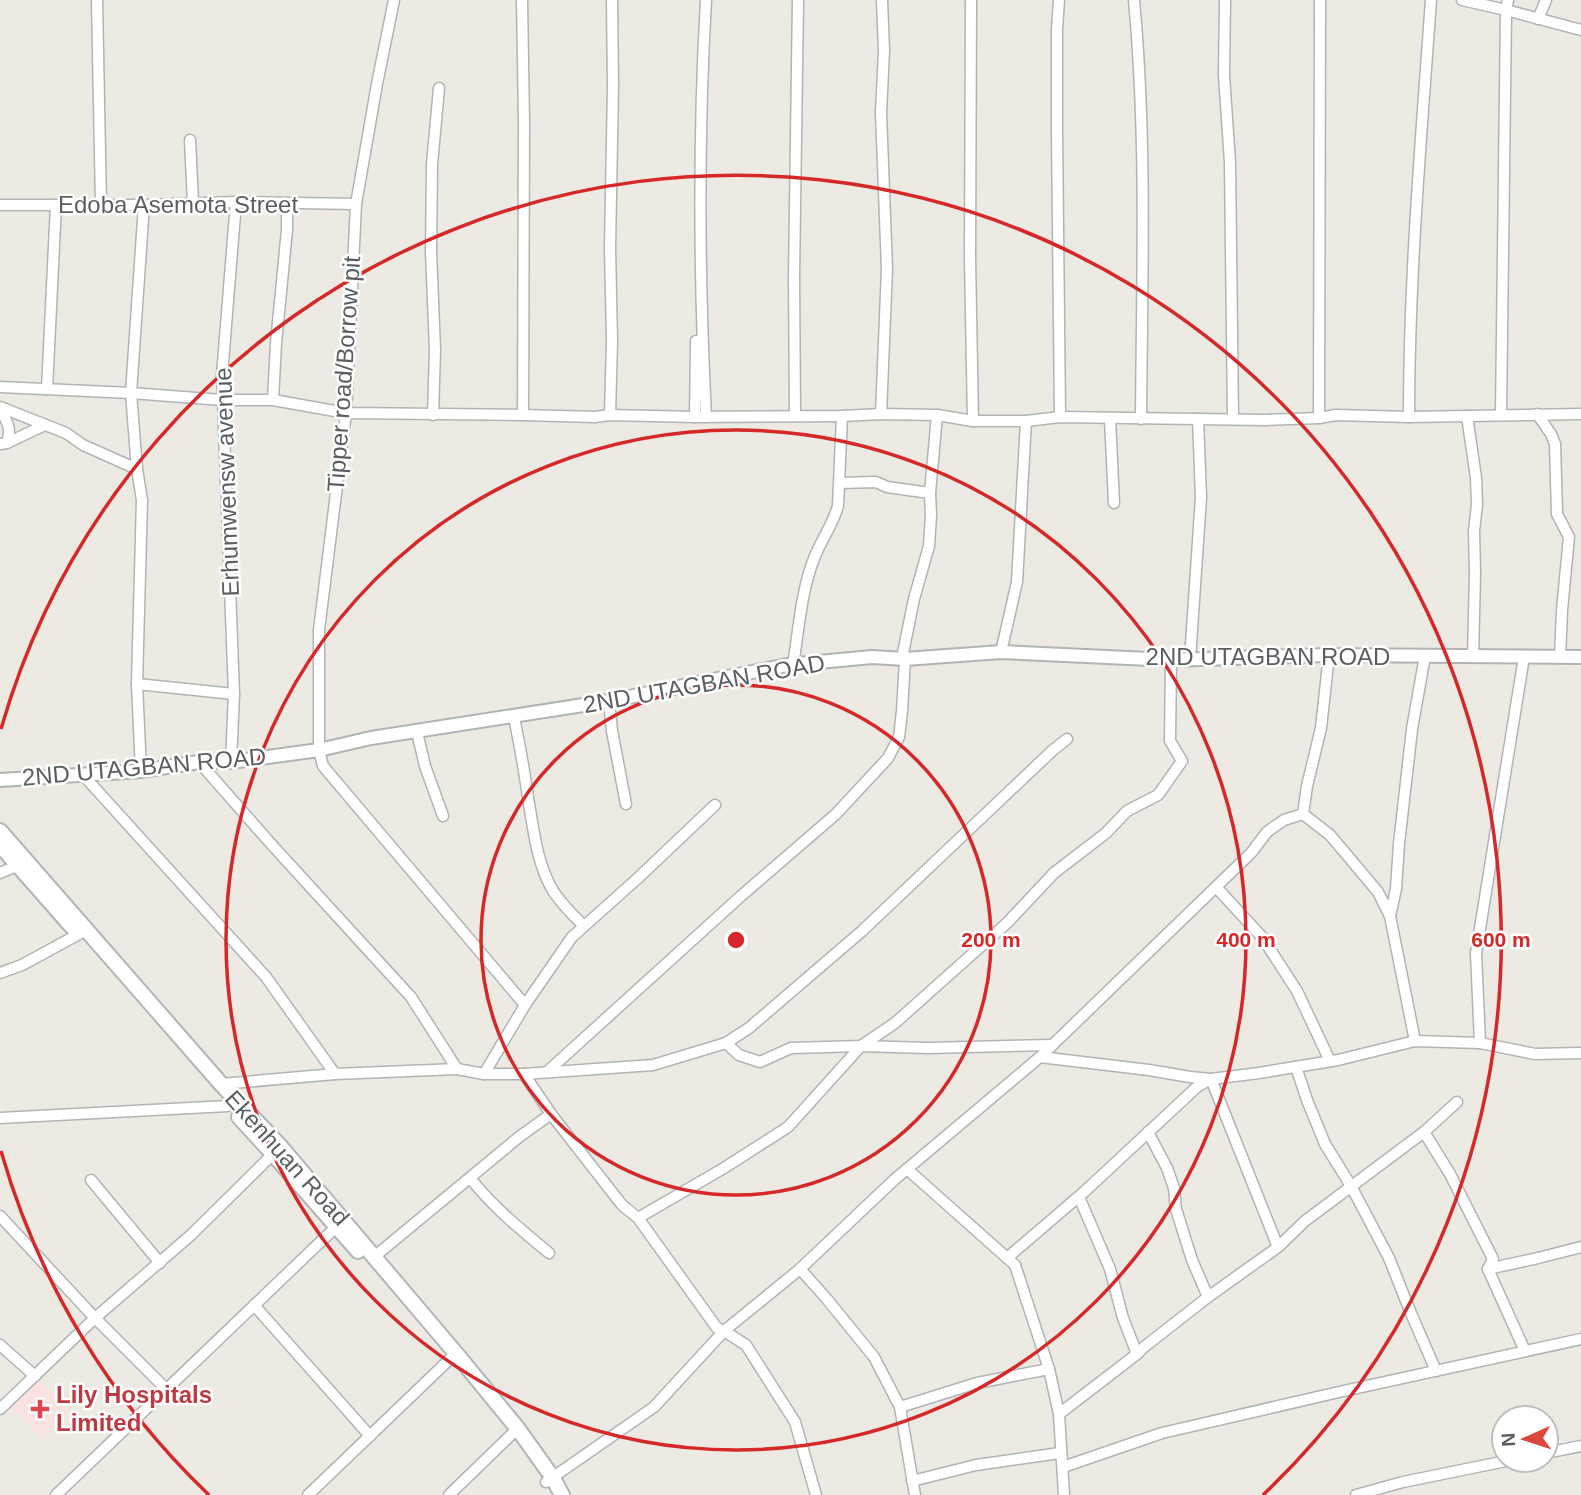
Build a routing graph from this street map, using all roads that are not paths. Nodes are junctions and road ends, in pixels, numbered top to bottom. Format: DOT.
graph roads {
  1 [pos="97,0"];
  2 [pos="394,0"];
  3 [pos="522,0"];
  4 [pos="699,0"];
  5 [pos="706,0"];
  6 [pos="798,0"];
  7 [pos="883,0"];
  8 [pos="971,0"];
  9 [pos="1059,0"];
  10 [pos="1135,0"];
  11 [pos="1225,0"];
  12 [pos="1320,0"];
  13 [pos="1431,0"];
  14 [pos="1462,0"];
  15 [pos="1546,0"];
  16 [pos="1507,5"];
  17 [pos="1538,19"];
  18 [pos="1581,30"];
  19 [pos="439,88"];
  20 [pos="190,140"];
  21 [pos="236,202"];
  22 [pos="193,203"];
  23 [pos="287,204"];
  24 [pos="356,204"];
  25 [pos="0,205"];
  26 [pos="56,205"];
  27 [pos="101,205"];
  28 [pos="144,205"];
  29 [pos="0,387"];
  30 [pos="47,389"];
  31 [pos="131,393"];
  32 [pos="222,400"];
  33 [pos="273,400"];
  34 [pos="0,408"];
  35 [pos="346,414"];
  36 [pos="880,414"];
  37 [pos="1537,414"];
  38 [pos="1581,414"];
  39 [pos="433,415"];
  40 [pos="523,415"];
  41 [pos="610,415"];
  42 [pos="937,415"];
  43 [pos="1501,415"];
  44 [pos="795,416"];
  45 [pos="842,416"];
  46 [pos="1467,416"];
  47 [pos="701,417"];
  48 [pos="1060,417"];
  49 [pos="1110,418"];
  50 [pos="1141,418"];
  51 [pos="1319,418"];
  52 [pos="1409,418"];
  53 [pos="1198,419"];
  54 [pos="1233,419"];
  55 [pos="973,421"];
  56 [pos="1026,421"];
  57 [pos="45,425"];
  58 [pos="3,444"];
  59 [pos="137,469"];
  60 [pos="840,483"];
  61 [pos="930,494"];
  62 [pos="1114,503"];
  63 [pos="1002,652"];
  64 [pos="1329,655"];
  65 [pos="1425,656"];
  66 [pos="1473,657"];
  67 [pos="1524,657"];
  68 [pos="1560,657"];
  69 [pos="1581,657"];
  70 [pos="903,658"];
  71 [pos="1171,660"];
  72 [pos="1190,660"];
  73 [pos="793,665"];
  74 [pos="137,684"];
  75 [pos="234,694"];
  76 [pos="609,701"];
  77 [pos="513,717"];
  78 [pos="417,732"];
  79 [pos="1067,739"];
  80 [pos="319,750"];
  81 [pos="199,762"];
  82 [pos="231,762"];
  83 [pos="141,771"];
  84 [pos="84,776"];
  85 [pos="0,780"];
  86 [pos="626,804"];
  87 [pos="715,806"];
  88 [pos="1303,814"];
  89 [pos="443,816"];
  90 [pos="0,831"];
  91 [pos="0,845"];
  92 [pos="17,866"];
  93 [pos="0,873"];
  94 [pos="1216,887"];
  95 [pos="1390,916"];
  96 [pos="584,926"];
  97 [pos="79,934"];
  98 [pos="0,972"];
  99 [pos="525,1005"];
  100 [pos="1415,1041"];
  101 [pos="726,1043"];
  102 [pos="1480,1043"];
  103 [pos="1052,1045"];
  104 [pos="861,1046"];
  105 [pos="1581,1053"];
  106 [pos="1040,1057"];
  107 [pos="1330,1061"];
  108 [pos="1296,1067"];
  109 [pos="457,1069"];
  110 [pos="547,1071"];
  111 [pos="335,1074"];
  112 [pos="484,1074"];
  113 [pos="524,1074"];
  114 [pos="1211,1079"];
  115 [pos="221,1084"];
  116 [pos="1457,1102"];
  117 [pos="228,1106"];
  118 [pos="551,1114"];
  119 [pos="0,1118"];
  120 [pos="1149,1132"];
  121 [pos="1424,1132"];
  122 [pos="277,1150"];
  123 [pos="906,1170"];
  124 [pos="470,1178"];
  125 [pos="91,1180"];
  126 [pos="1351,1186"];
  127 [pos="1079,1197"];
  128 [pos="0,1216"];
  129 [pos="638,1218"];
  130 [pos="336,1227"];
  131 [pos="1278,1247"];
  132 [pos="1581,1247"];
  133 [pos="550,1253"];
  134 [pos="374,1257"];
  135 [pos="1007,1258"];
  136 [pos="160,1263"];
  137 [pos="800,1269"];
  138 [pos="1488,1269"];
  139 [pos="1208,1297"];
  140 [pos="254,1305"];
  141 [pos="95,1318"];
  142 [pos="724,1331"];
  143 [pos="1581,1339"];
  144 [pos="0,1345"];
  145 [pos="1525,1351"];
  146 [pos="1137,1354"];
  147 [pos="451,1358"];
  148 [pos="1049,1369"];
  149 [pos="1436,1371"];
  150 [pos="34,1376"];
  151 [pos="166,1389"];
  152 [pos="900,1407"];
  153 [pos="0,1409"];
  154 [pos="1059,1414"];
  155 [pos="513,1433"];
  156 [pos="370,1436"];
  157 [pos="1581,1446"];
  158 [pos="1560,1450"];
  159 [pos="1060,1453"];
  160 [pos="1490,1464"];
  161 [pos="1063,1467"];
  162 [pos="912,1481"];
  163 [pos="551,1485"];
  164 [pos="59,1494"];
  165 [pos="308,1495"];
  166 [pos="449,1495"];
  167 [pos="562,1495"];
  168 [pos="816,1495"];
  169 [pos="915,1495"];
  170 [pos="1063,1495"];
  171 [pos="1356,1495"];
  1 -- 27 [label="street"];
  2 -- 24 [label="street, Tipper road/Borrow pit"];
  3 -- 40 [label="street"];
  4 -- 47 [label="street"];
  5 -- 47 [label="street"];
  6 -- 44 [label="street"];
  7 -- 36 [label="street"];
  8 -- 55 [label="street"];
  9 -- 48 [label="street"];
  10 -- 50 [label="street"];
  11 -- 54 [label="street"];
  12 -- 51 [label="street"];
  13 -- 52 [label="street"];
  14 -- 16 [label="street"];
  15 -- 17 [label="street"];
  16 -- 17 [label="street"];
  16 -- 43 [label="street"];
  17 -- 18 [label="street"];
  19 -- 39 [label="street"];
  20 -- 22 [label="street"];
  21 -- 22 [label="street, Edoba Asemota Street"];
  21 -- 23 [label="street, Edoba Asemota Street"];
  21 -- 32 [label="street, Erhumwensw avenue"];
  22 -- 28 [label="street, Edoba Asemota Street"];
  23 -- 24 [label="street, Edoba Asemota Street"];
  23 -- 33 [label="street"];
  24 -- 35 [label="street, Tipper road/Borrow pit"];
  25 -- 26 [label="street, Edoba Asemota Street"];
  26 -- 27 [label="street, Edoba Asemota Street"];
  26 -- 30 [label="street"];
  27 -- 28 [label="street, Edoba Asemota Street"];
  28 -- 31 [label="street"];
  29 -- 30 [label="street"];
  30 -- 31 [label="street"];
  31 -- 32 [label="street"];
  31 -- 59 [label="street"];
  32 -- 33 [label="street"];
  32 -- 75 [label="street, Erhumwensw avenue"];
  33 -- 35 [label="street"];
  34 -- 57 [label="street"];
  34 -- 58 [label="street"];
  35 -- 39 [label="street"];
  35 -- 80 [label="street, Tipper road/Borrow pit"];
  36 -- 42 [label="street"];
  36 -- 45 [label="street"];
  37 -- 38 [label="street"];
  37 -- 43 [label="street"];
  37 -- 68 [label="street"];
  39 -- 40 [label="street"];
  40 -- 41 [label="street"];
  41 -- 41 [label="street"];
  41 -- 47 [label="street"];
  42 -- 55 [label="street"];
  42 -- 61 [label="street"];
  43 -- 46 [label="street"];
  44 -- 45 [label="street"];
  44 -- 47 [label="street"];
  45 -- 60 [label="street"];
  46 -- 52 [label="street"];
  46 -- 66 [label="street"];
  48 -- 49 [label="street"];
  48 -- 56 [label="street"];
  49 -- 50 [label="street"];
  49 -- 62 [label="street"];
  50 -- 53 [label="street"];
  51 -- 52 [label="street"];
  51 -- 54 [label="street"];
  53 -- 54 [label="street"];
  53 -- 72 [label="street"];
  55 -- 56 [label="street"];
  56 -- 63 [label="street"];
  57 -- 58 [label="street"];
  57 -- 59 [label="street"];
  59 -- 74 [label="street"];
  60 -- 61 [label="street"];
  60 -- 73 [label="street"];
  61 -- 70 [label="street"];
  63 -- 70 [label="street, 2ND UTAGBAN ROAD"];
  63 -- 71 [label="street, 2ND UTAGBAN ROAD"];
  64 -- 65 [label="street, 2ND UTAGBAN ROAD"];
  64 -- 72 [label="street, 2ND UTAGBAN ROAD"];
  64 -- 88 [label="street"];
  65 -- 66 [label="street, 2ND UTAGBAN ROAD"];
  65 -- 95 [label="street"];
  66 -- 67 [label="street, 2ND UTAGBAN ROAD"];
  67 -- 68 [label="street, 2ND UTAGBAN ROAD"];
  67 -- 102 [label="street"];
  68 -- 69 [label="street, 2ND UTAGBAN ROAD"];
  70 -- 73 [label="street, 2ND UTAGBAN ROAD"];
  70 -- 110 [label="street"];
  71 -- 72 [label="street, 2ND UTAGBAN ROAD"];
  71 -- 104 [label="street"];
  73 -- 76 [label="street, 2ND UTAGBAN ROAD"];
  74 -- 75 [label="street"];
  74 -- 83 [label="street"];
  75 -- 82 [label="street, Erhumwensw avenue"];
  76 -- 77 [label="street, 2ND UTAGBAN ROAD"];
  76 -- 86 [label="street"];
  77 -- 78 [label="street, 2ND UTAGBAN ROAD"];
  77 -- 96 [label="street"];
  78 -- 80 [label="street, 2ND UTAGBAN ROAD"];
  78 -- 89 [label="street"];
  79 -- 101 [label="street"];
  80 -- 82 [label="street, 2ND UTAGBAN ROAD"];
  80 -- 99 [label="street"];
  81 -- 82 [label="street, 2ND UTAGBAN ROAD"];
  81 -- 83 [label="street, 2ND UTAGBAN ROAD"];
  81 -- 109 [label="street"];
  83 -- 84 [label="street, 2ND UTAGBAN ROAD"];
  84 -- 85 [label="street, 2ND UTAGBAN ROAD"];
  84 -- 111 [label="street"];
  87 -- 96 [label="street"];
  88 -- 94 [label="street"];
  88 -- 95 [label="street"];
  90 -- 115 [label="main road, Ekenhuan Road"];
  91 -- 92 [label="main road, Ekenhuan Road"];
  92 -- 93 [label="street"];
  92 -- 97 [label="main road, Ekenhuan Road"];
  94 -- 103 [label="street"];
  94 -- 107 [label="street"];
  95 -- 100 [label="street"];
  96 -- 99 [label="street"];
  97 -- 98 [label="street"];
  97 -- 117 [label="main road, Ekenhuan Road"];
  99 -- 112 [label="street"];
  100 -- 102 [label="street"];
  100 -- 107 [label="street"];
  101 -- 104 [label="street"];
  101 -- 110 [label="street"];
  102 -- 105 [label="street"];
  103 -- 104 [label="street"];
  103 -- 106 [label="street"];
  104 -- 129 [label="street"];
  106 -- 114 [label="street"];
  106 -- 123 [label="street"];
  107 -- 108 [label="street"];
  108 -- 114 [label="street"];
  108 -- 126 [label="street"];
  109 -- 111 [label="street"];
  109 -- 112 [label="street"];
  110 -- 113 [label="street"];
  111 -- 115 [label="street"];
  112 -- 113 [label="street"];
  113 -- 118 [label="street"];
  114 -- 120 [label="street"];
  114 -- 131 [label="street"];
  115 -- 122 [label="main road, Ekenhuan Road"];
  116 -- 121 [label="street"];
  117 -- 119 [label="street"];
  117 -- 122 [label="main road, Ekenhuan Road"];
  118 -- 124 [label="street"];
  118 -- 129 [label="street"];
  120 -- 127 [label="street"];
  120 -- 139 [label="street"];
  121 -- 126 [label="street"];
  121 -- 138 [label="street"];
  122 -- 130 [label="main road, Ekenhuan Road"];
  122 -- 134 [label="main road, Ekenhuan Road"];
  122 -- 136 [label="street"];
  123 -- 135 [label="street"];
  123 -- 137 [label="street"];
  124 -- 133 [label="street"];
  124 -- 134 [label="street"];
  125 -- 136 [label="street"];
  126 -- 131 [label="street"];
  126 -- 149 [label="street"];
  127 -- 135 [label="street"];
  127 -- 146 [label="street"];
  128 -- 141 [label="street"];
  129 -- 142 [label="street"];
  130 -- 140 [label="street"];
  130 -- 147 [label="main road, Ekenhuan Road"];
  131 -- 139 [label="street"];
  132 -- 138 [label="street"];
  134 -- 163 [label="main road, Ekenhuan Road"];
  135 -- 148 [label="street"];
  136 -- 141 [label="street"];
  137 -- 142 [label="street"];
  137 -- 152 [label="street"];
  138 -- 145 [label="street"];
  139 -- 146 [label="street"];
  140 -- 151 [label="street"];
  140 -- 156 [label="street"];
  141 -- 150 [label="street"];
  141 -- 151 [label="street"];
  142 -- 163 [label="street"];
  142 -- 168 [label="street"];
  143 -- 145 [label="street"];
  144 -- 150 [label="street"];
  145 -- 149 [label="street"];
  146 -- 154 [label="street"];
  147 -- 155 [label="main road, Ekenhuan Road"];
  147 -- 156 [label="street"];
  148 -- 152 [label="street"];
  148 -- 154 [label="street"];
  149 -- 161 [label="street"];
  150 -- 153 [label="street"];
  151 -- 164 [label="street"];
  152 -- 162 [label="street"];
  154 -- 159 [label="street"];
  155 -- 163 [label="main road, Ekenhuan Road"];
  155 -- 166 [label="street"];
  156 -- 165 [label="street"];
  157 -- 158 [label="street"];
  159 -- 161 [label="street"];
  159 -- 162 [label="street"];
  160 -- 171 [label="street"];
  161 -- 170 [label="street"];
  162 -- 169 [label="street"];
  163 -- 167 [label="main road, Ekenhuan Road"];
}
